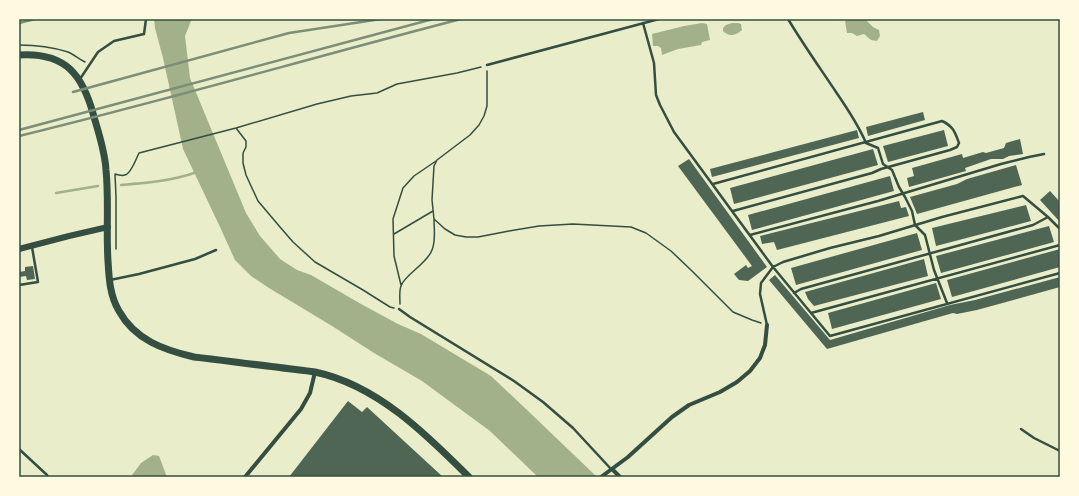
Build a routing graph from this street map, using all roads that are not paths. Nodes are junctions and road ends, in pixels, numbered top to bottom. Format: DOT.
graph roads {
  1 [pos="146,19"];
  2 [pos="659,19"];
  3 [pos="788,19"];
  4 [pos="643,23"];
  5 [pos="19,55"];
  6 [pos="487,65"];
  7 [pos="80,79"];
  8 [pos="866,143"];
  9 [pos="1044,154"];
  10 [pos="888,167"];
  11 [pos="712,184"];
  12 [pos="903,193"];
  13 [pos="732,212"];
  14 [pos="1048,217"];
  15 [pos="915,225"];
  16 [pos="108,227"];
  17 [pos="1060,229"];
  18 [pos="750,235"];
  19 [pos="32,245"];
  20 [pos="1060,245"];
  21 [pos="19,249"];
  22 [pos="216,250"];
  23 [pos="930,254"];
  24 [pos="773,267"];
  25 [pos="1060,273"];
  26 [pos="938,278"];
  27 [pos="109,280"];
  28 [pos="19,285"];
  29 [pos="794,293"];
  30 [pos="947,303"];
  31 [pos="400,308"];
  32 [pos="811,313"];
  33 [pos="767,325"];
  34 [pos="315,372"];
  35 [pos="1021,429"];
  36 [pos="19,449"];
  37 [pos="1060,451"];
  38 [pos="612,469"];
  39 [pos="48,477"];
  40 [pos="245,477"];
  41 [pos="469,477"];
  42 [pos="601,477"];
  43 [pos="620,477"];
  1 -- 7 [label="lane"];
  2 -- 4 [label="lane"];
  3 -- 8 [label="lane"];
  4 -- 6 [label="lane"];
  4 -- 11 [label="lane"];
  5 -- 7 [label="main road"];
  7 -- 16 [label="main road"];
  8 -- 10 [label="lane"];
  8 -- 10 [label="lane"];
  8 -- 11 [label="lane"];
  9 -- 12 [label="lane"];
  10 -- 12 [label="lane"];
  10 -- 13 [label="lane"];
  11 -- 13 [label="lane"];
  12 -- 15 [label="lane"];
  12 -- 18 [label="lane"];
  13 -- 18 [label="lane"];
  14 -- 15 [label="lane"];
  14 -- 17 [label="lane"];
  14 -- 23 [label="lane"];
  15 -- 23 [label="lane"];
  15 -- 24 [label="lane"];
  16 -- 19 [label="street"];
  16 -- 27 [label="main road"];
  18 -- 24 [label="lane"];
  19 -- 21 [label="street"];
  19 -- 28 [label="lane"];
  20 -- 26 [label="lane"];
  22 -- 27 [label="lane"];
  23 -- 26 [label="lane"];
  23 -- 29 [label="lane"];
  24 -- 29 [label="lane"];
  24 -- 33 [label="lane"];
  25 -- 30 [label="lane"];
  26 -- 30 [label="lane"];
  26 -- 32 [label="lane"];
  27 -- 34 [label="main road"];
  29 -- 32 [label="lane"];
  30 -- 32 [label="lane"];
  31 -- 38 [label="lane"];
  33 -- 38 [label="street"];
  34 -- 40 [label="street"];
  34 -- 41 [label="main road"];
  35 -- 37 [label="lane"];
  36 -- 39 [label="lane"];
  38 -- 42 [label="street"];
  38 -- 43 [label="street"];
}
